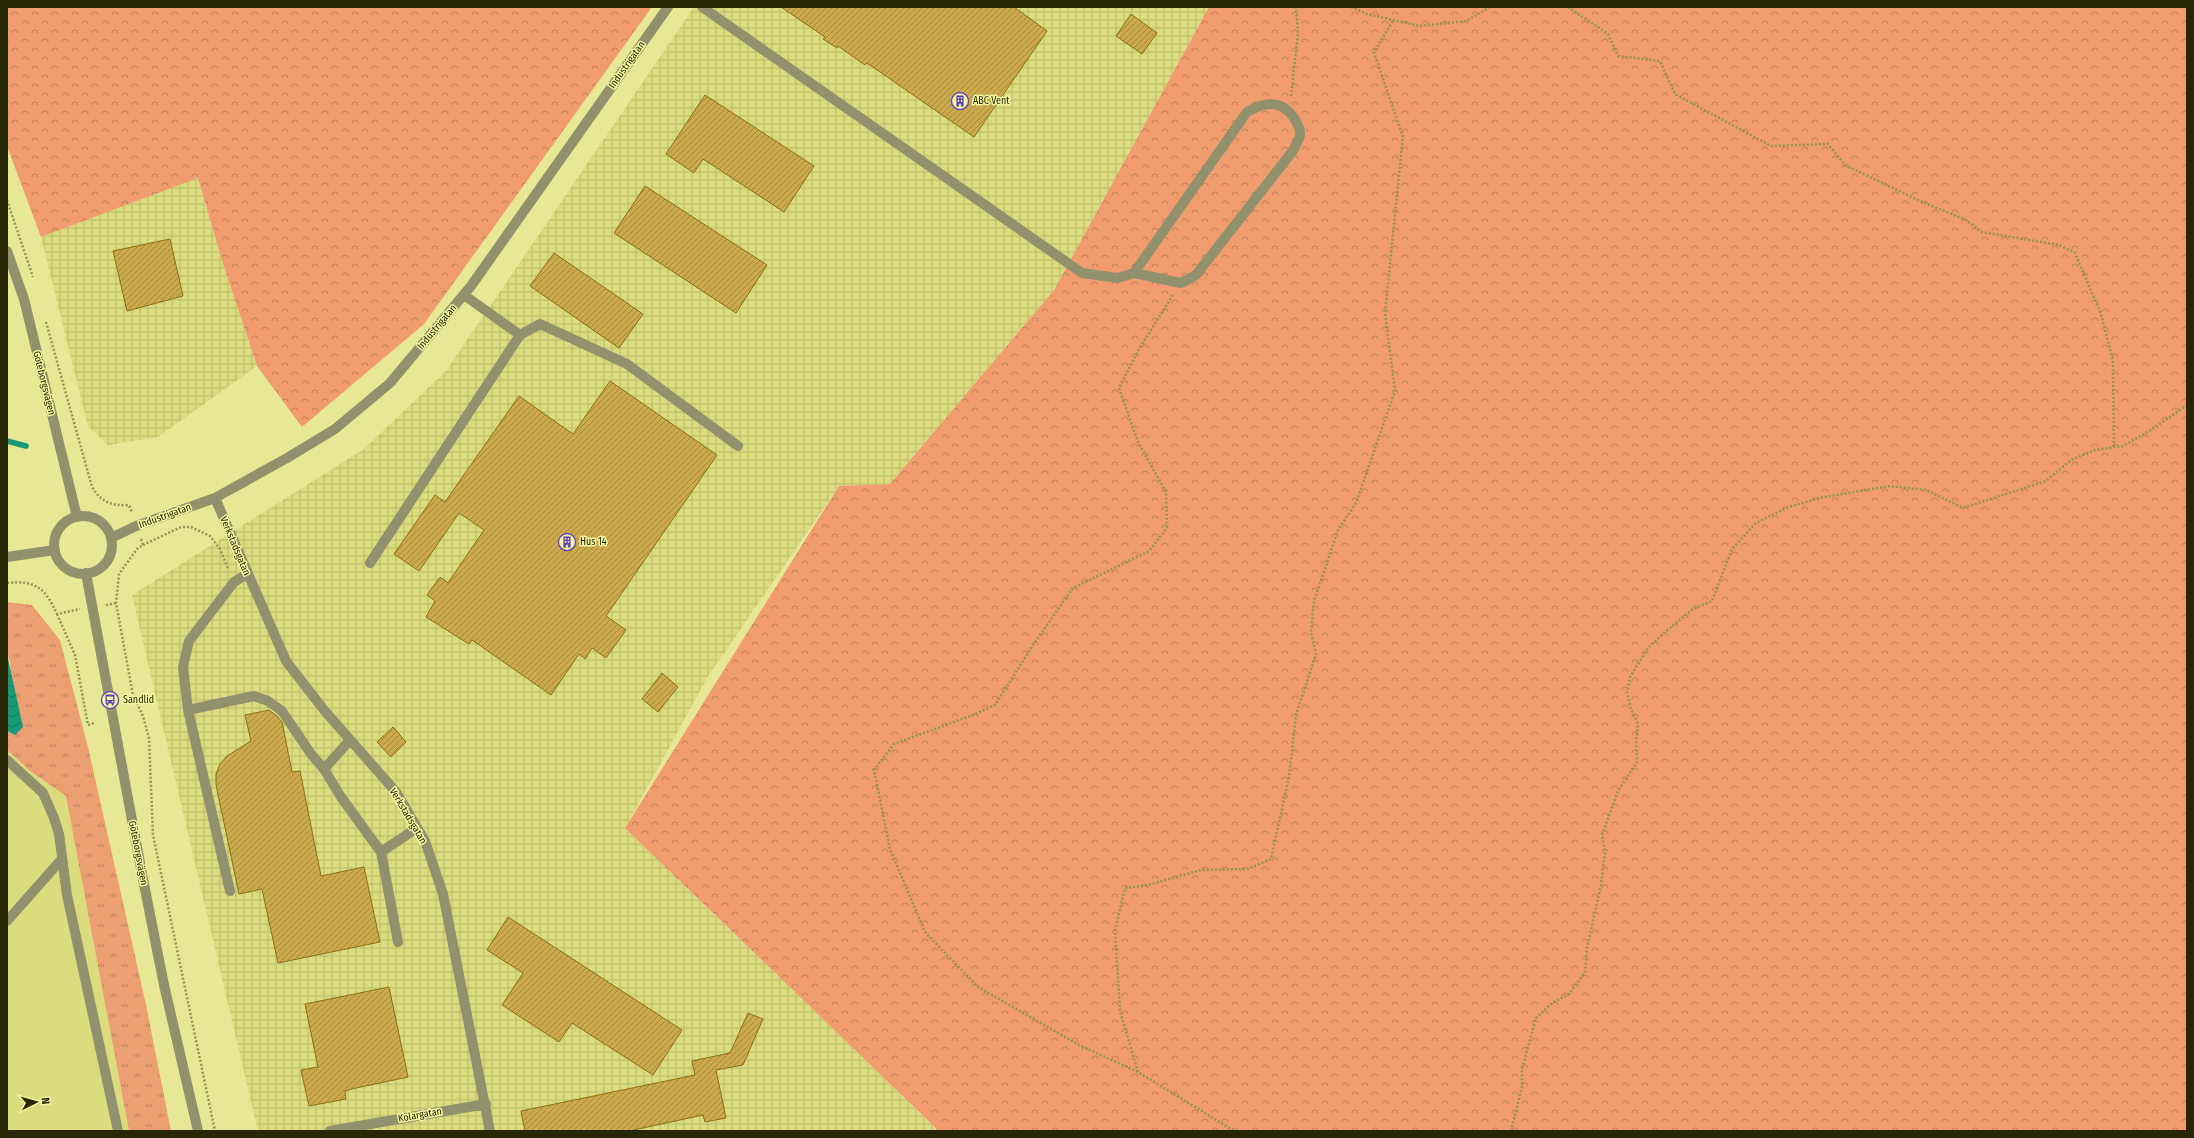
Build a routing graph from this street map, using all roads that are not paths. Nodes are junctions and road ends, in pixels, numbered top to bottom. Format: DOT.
graph roads {
  1 [pos="668,7"];
  2 [pos="702,7"];
  3 [pos="7,251"];
  4 [pos="1134,274"];
  5 [pos="464,295"];
  6 [pos="520,335"];
  7 [pos="738,446"];
  8 [pos="215,498"];
  9 [pos="77,516"];
  10 [pos="111,538"];
  11 [pos="55,550"];
  12 [pos="7,558"];
  13 [pos="370,563"];
  14 [pos="86,573"];
  15 [pos="247,574"];
  16 [pos="188,710"];
  17 [pos="350,740"];
  18 [pos="7,760"];
  19 [pos="324,769"];
  20 [pos="417,828"];
  21 [pos="382,852"];
  22 [pos="61,860"];
  23 [pos="230,891"];
  24 [pos="7,921"];
  25 [pos="398,942"];
  26 [pos="486,1104"];
  27 [pos="118,1131"];
  28 [pos="198,1131"];
  29 [pos="331,1131"];
  30 [pos="490,1131"];
  1 -- 5 [label="street, Industrigatan"];
  2 -- 4 [label="street"];
  3 -- 9 [label="street, Göteborgsvägen"];
  4 -- 4 [label="street"];
  5 -- 6 [label="street"];
  5 -- 8 [label="street, Industrigatan"];
  6 -- 7 [label="street"];
  6 -- 13 [label="street"];
  8 -- 10 [label="street, Industrigatan"];
  8 -- 15 [label="street, Verkstadsgatan"];
  9 -- 10 [label="street"];
  9 -- 11 [label="street"];
  10 -- 14 [label="street"];
  11 -- 12 [label="street"];
  11 -- 14 [label="street"];
  14 -- 28 [label="street, Göteborgsvägen"];
  15 -- 16 [label="street"];
  15 -- 17 [label="street, Verkstadsgatan"];
  16 -- 19 [label="street"];
  16 -- 23 [label="street"];
  17 -- 19 [label="street"];
  17 -- 20 [label="street, Verkstadsgatan"];
  18 -- 22 [label="street"];
  19 -- 21 [label="street"];
  20 -- 21 [label="street"];
  20 -- 26 [label="street, Verkstadsgatan"];
  21 -- 25 [label="street"];
  22 -- 24 [label="street"];
  22 -- 27 [label="street"];
  26 -- 29 [label="street, Kolargatan"];
  26 -- 30 [label="street, Verkstadsgatan"];
}
